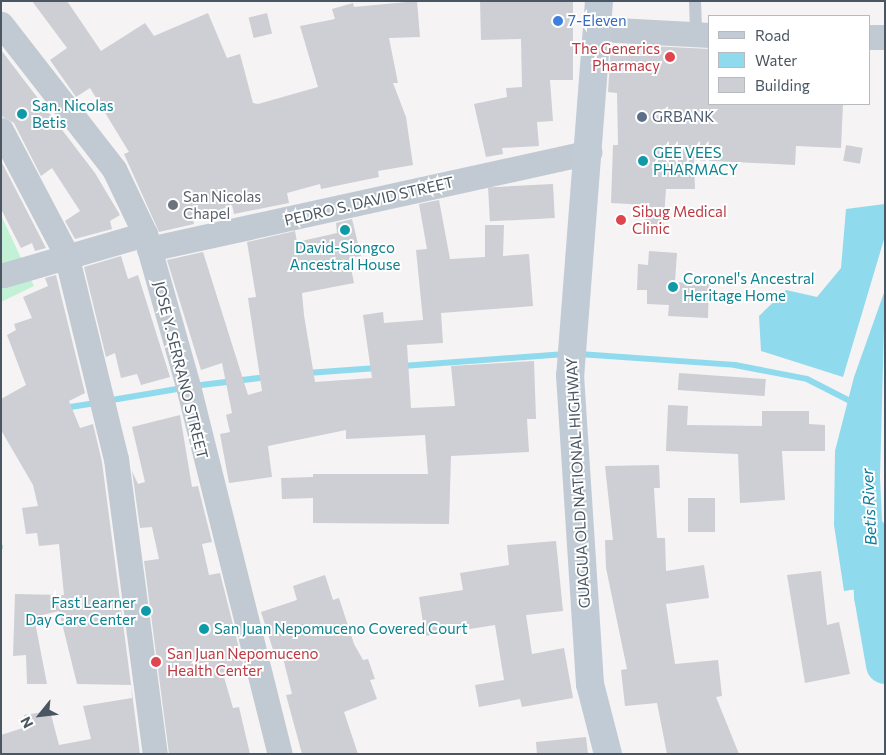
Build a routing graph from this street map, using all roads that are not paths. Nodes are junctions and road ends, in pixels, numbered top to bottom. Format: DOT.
graph roads {
  1 [pos="599,1"];
  2 [pos="694,1"];
  3 [pos="1,24"];
  4 [pos="598,29"];
  5 [pos="703,35"];
  6 [pos="871,37"];
  7 [pos="885,37"];
  8 [pos="1,130"];
  9 [pos="589,152"];
  10 [pos="147,241"];
  11 [pos="66,254"];
  12 [pos="4,276"];
  13 [pos="155,754"];
  14 [pos="280,754"];
  15 [pos="608,754"];
  1 -- 4 [label="main road, GUAGUA OLD NATIONAL HIGHWAY"];
  2 -- 5 [label="lane"];
  3 -- 10 [label="street, JOSE Y. SERRANO STREET"];
  4 -- 5 [label="street"];
  4 -- 9 [label="main road, GUAGUA OLD NATIONAL HIGHWAY"];
  6 -- 7 [label="street"];
  8 -- 11 [label="street"];
  9 -- 10 [label="street, PEDRO S. DAVID STREET"];
  9 -- 15 [label="main road, GUAGUA OLD NATIONAL HIGHWAY"];
  10 -- 11 [label="street, PEDRO S. DAVID STREET"];
  10 -- 14 [label="street, JOSE Y. SERRANO STREET"];
  11 -- 12 [label="street, PEDRO S. DAVID STREET"];
  11 -- 13 [label="street"];
}
